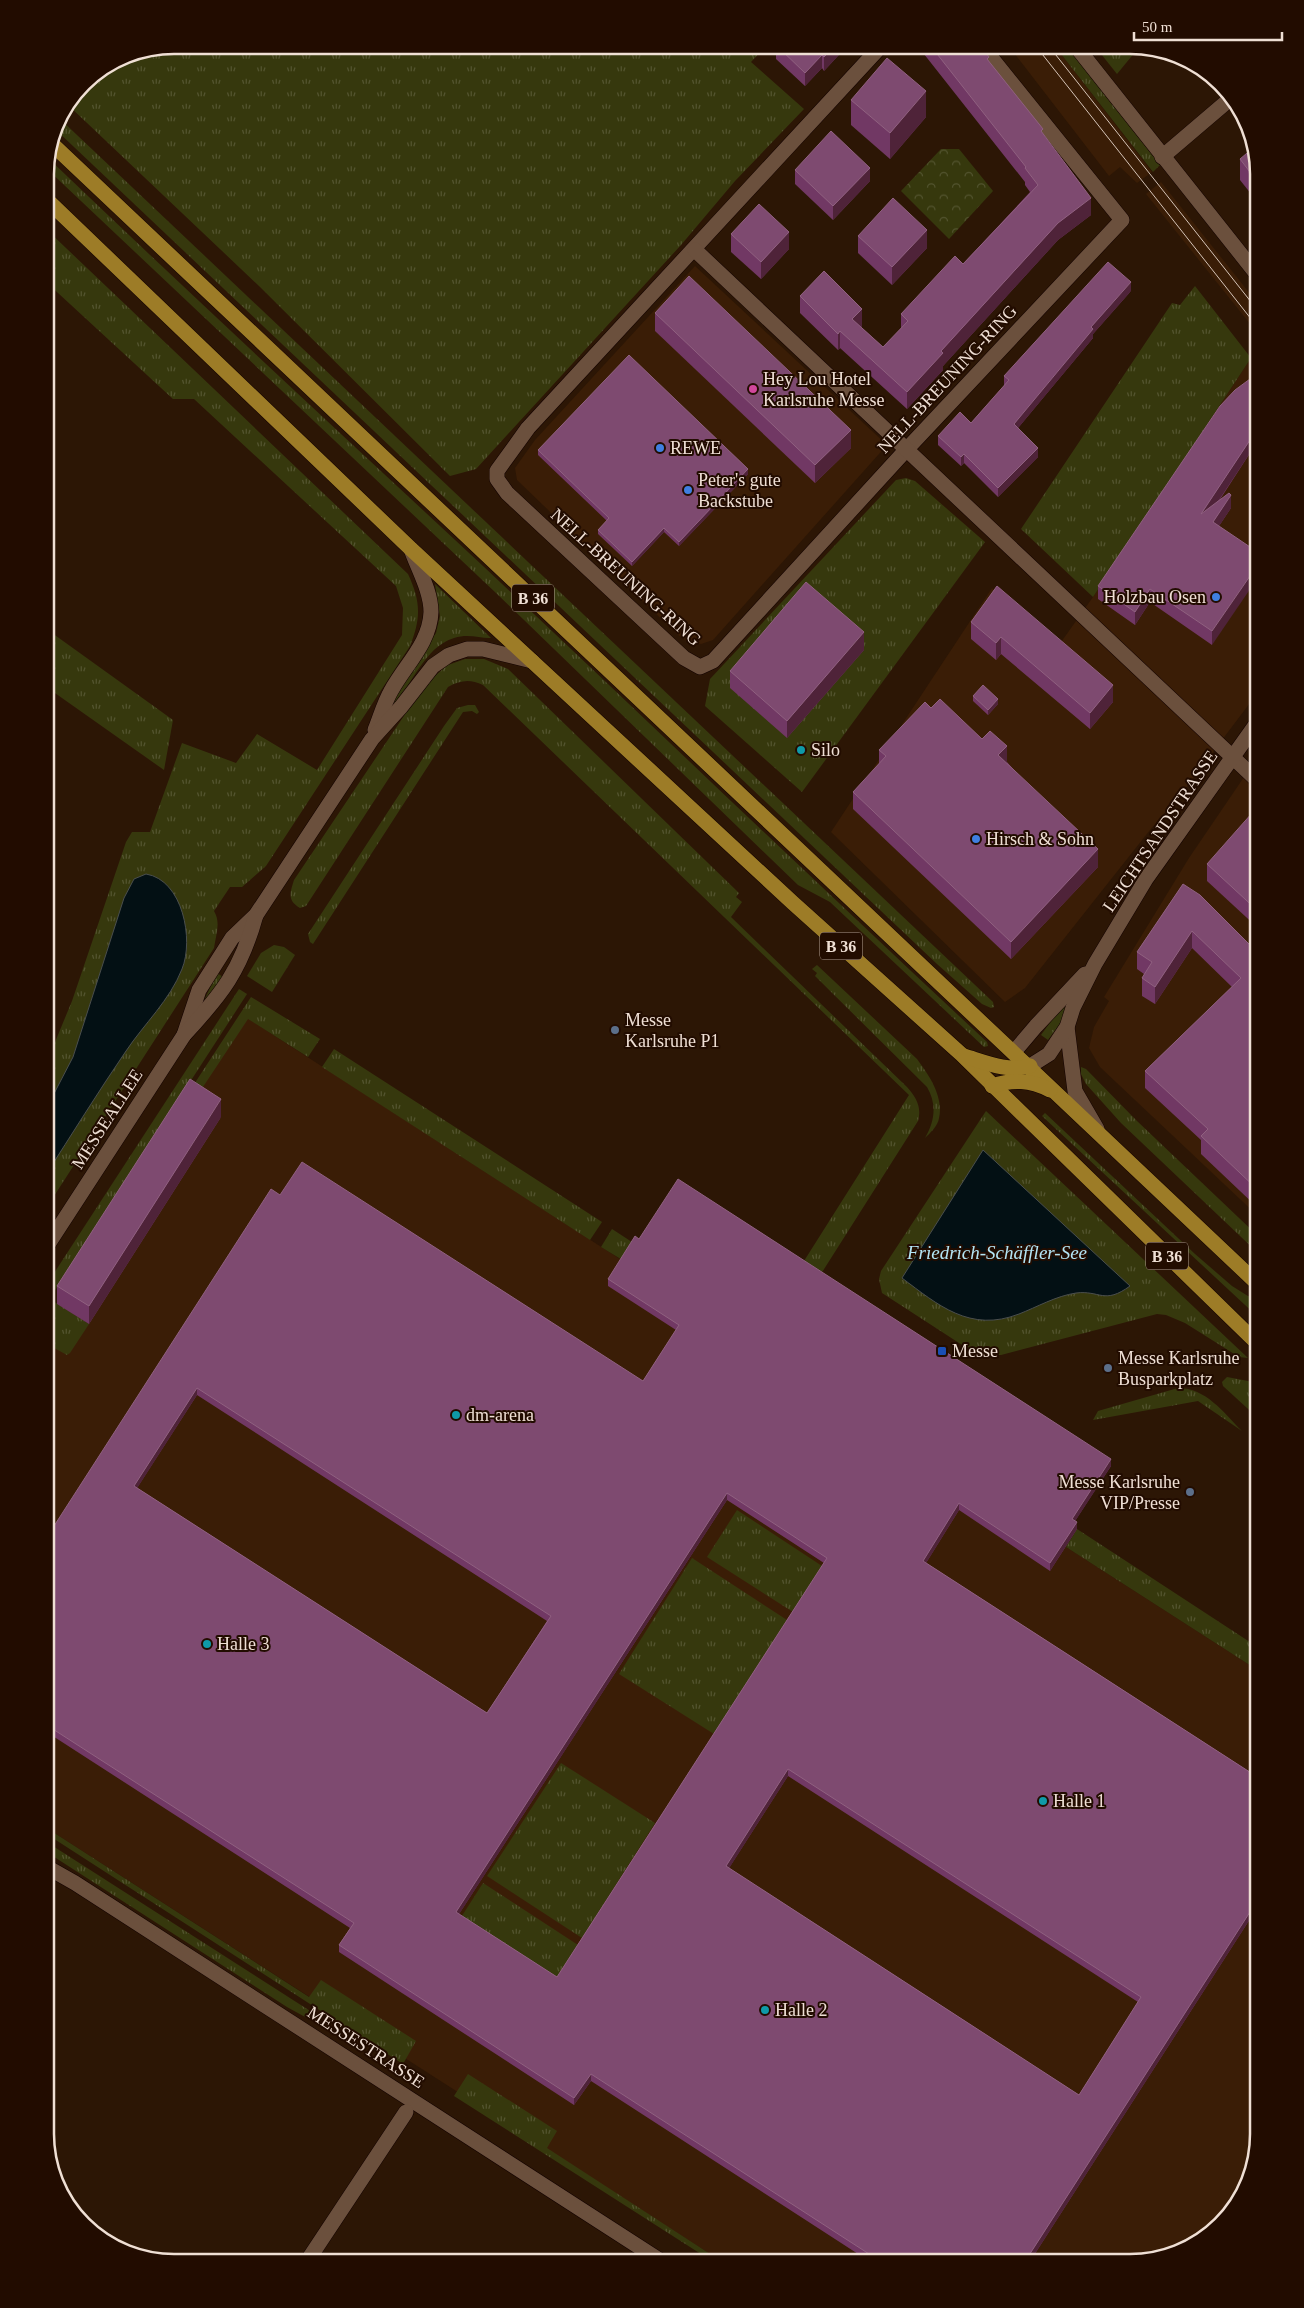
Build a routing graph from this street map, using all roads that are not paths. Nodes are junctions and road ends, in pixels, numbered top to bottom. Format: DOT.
graph roads {
  1 [pos="874,54"];
  2 [pos="988,54"];
  3 [pos="1082,54"];
  4 [pos="1226,102"];
  5 [pos="57,148"];
  6 [pos="1162,157"];
  7 [pos="54,207"];
  8 [pos="695,250"];
  9 [pos="1250,266"];
  10 [pos="906,450"];
  11 [pos="411,549"];
  12 [pos="532,661"];
  13 [pos="1250,733"];
  14 [pos="372,739"];
  15 [pos="1232,758"];
  16 [pos="1250,774"];
  17 [pos="256,915"];
  18 [pos="1095,964"];
  19 [pos="1067,1027"];
  20 [pos="184,1035"];
  21 [pos="1014,1052"];
  22 [pos="960,1054"];
  23 [pos="1030,1066"];
  24 [pos="1003,1068"];
  25 [pos="992,1086"];
  26 [pos="1057,1093"];
  27 [pos="1101,1135"];
  28 [pos="54,1235"];
  29 [pos="1250,1276"];
  30 [pos="1250,1336"];
  31 [pos="54,1871"];
  32 [pos="406,2112"];
  33 [pos="312,2254"];
  34 [pos="650,2254"];
  1 -- 8 [label="street, NELL-BREUNING-RING"];
  2 -- 10 [label="street, NELL-BREUNING-RING"];
  3 -- 6 [label="street"];
  4 -- 6 [label="street"];
  5 -- 21 [label="main road, B 36"];
  6 -- 9 [label="street"];
  7 -- 11 [label="main road, B 36"];
  8 -- 10 [label="street"];
  8 -- 10 [label="street, NELL-BREUNING-RING"];
  10 -- 15 [label="street"];
  11 -- 12 [label="main road, B 36"];
  11 -- 14 [label="street, MESSEALLEE"];
  12 -- 14 [label="street, MESSEALLEE"];
  12 -- 22 [label="main road, B 36"];
  13 -- 15 [label="street, LEICHTSANDSTRASSE"];
  14 -- 17 [label="street, MESSEALLEE"];
  15 -- 16 [label="street"];
  15 -- 18 [label="street, LEICHTSANDSTRASSE"];
  17 -- 20 [label="street, MESSEALLEE"];
  17 -- 20 [label="street, MESSEALLEE"];
  18 -- 19 [label="street, LEICHTSANDSTRASSE"];
  18 -- 21 [label="street, LEICHTSANDSTRASSE"];
  19 -- 23 [label="street, LEICHTSANDSTRASSE"];
  19 -- 27 [label="street, LEICHTSANDSTRASSE"];
  20 -- 28 [label="street, MESSEALLEE"];
  21 -- 23 [label="main road, B 36"];
  21 -- 24 [label="main road"];
  22 -- 24 [label="main road"];
  22 -- 25 [label="main road, B 36"];
  23 -- 24 [label="main road"];
  23 -- 26 [label="main road, B 36"];
  24 -- 25 [label="main road"];
  25 -- 26 [label="main road"];
  25 -- 30 [label="main road, B 36"];
  26 -- 27 [label="main road, B 36"];
  27 -- 29 [label="main road, B 36"];
  31 -- 34 [label="street, MESSESTRASSE"];
  32 -- 33 [label="street"];
}
